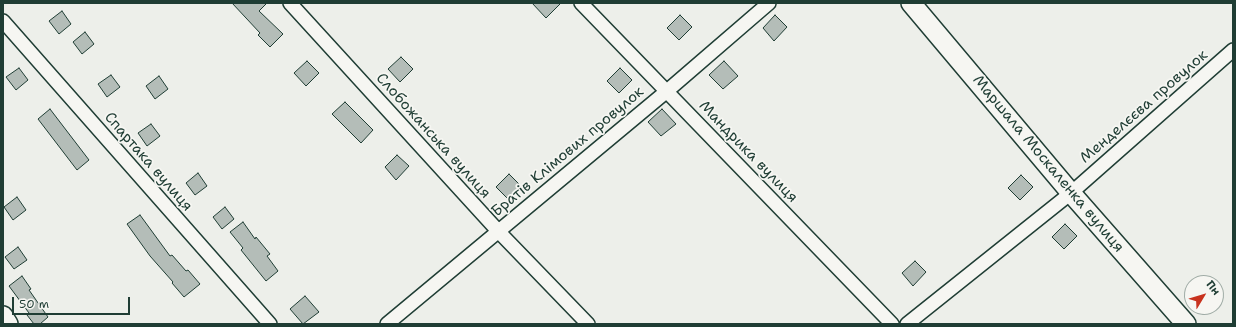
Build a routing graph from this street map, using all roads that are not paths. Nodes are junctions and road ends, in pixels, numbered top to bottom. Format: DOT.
graph roads {
  1 [pos="290,3"];
  2 [pos="581,3"];
  3 [pos="769,3"];
  4 [pos="911,3"];
  5 [pos="3,21"];
  6 [pos="1233,50"];
  7 [pos="667,91"];
  8 [pos="1070,192"];
  9 [pos="499,232"];
  10 [pos="3,316"];
  11 [pos="8,324"];
  12 [pos="270,324"];
  13 [pos="387,324"];
  14 [pos="588,324"];
  15 [pos="892,324"];
  16 [pos="907,324"];
  17 [pos="1186,324"];
  1 -- 9 [label="street, Слобожанська вулиця"];
  2 -- 7 [label="street, Мандрика вулиця"];
  3 -- 7 [label="street, Братів Клімових провулок"];
  4 -- 8 [label="street, Маршала Москаленка вулиця"];
  5 -- 12 [label="street, Спартака вулиця"];
  6 -- 8 [label="street, Менделєєва провулок"];
  7 -- 9 [label="street, Братів Клімових провулок"];
  7 -- 15 [label="street, Мандрика вулиця"];
  8 -- 16 [label="street, Менделєєва провулок"];
  8 -- 17 [label="street, Маршала Москаленка вулиця"];
  9 -- 13 [label="street, Братів Клімових провулок"];
  9 -- 14 [label="street, Слобожанська вулиця"];
  10 -- 11 [label="street"];
}
